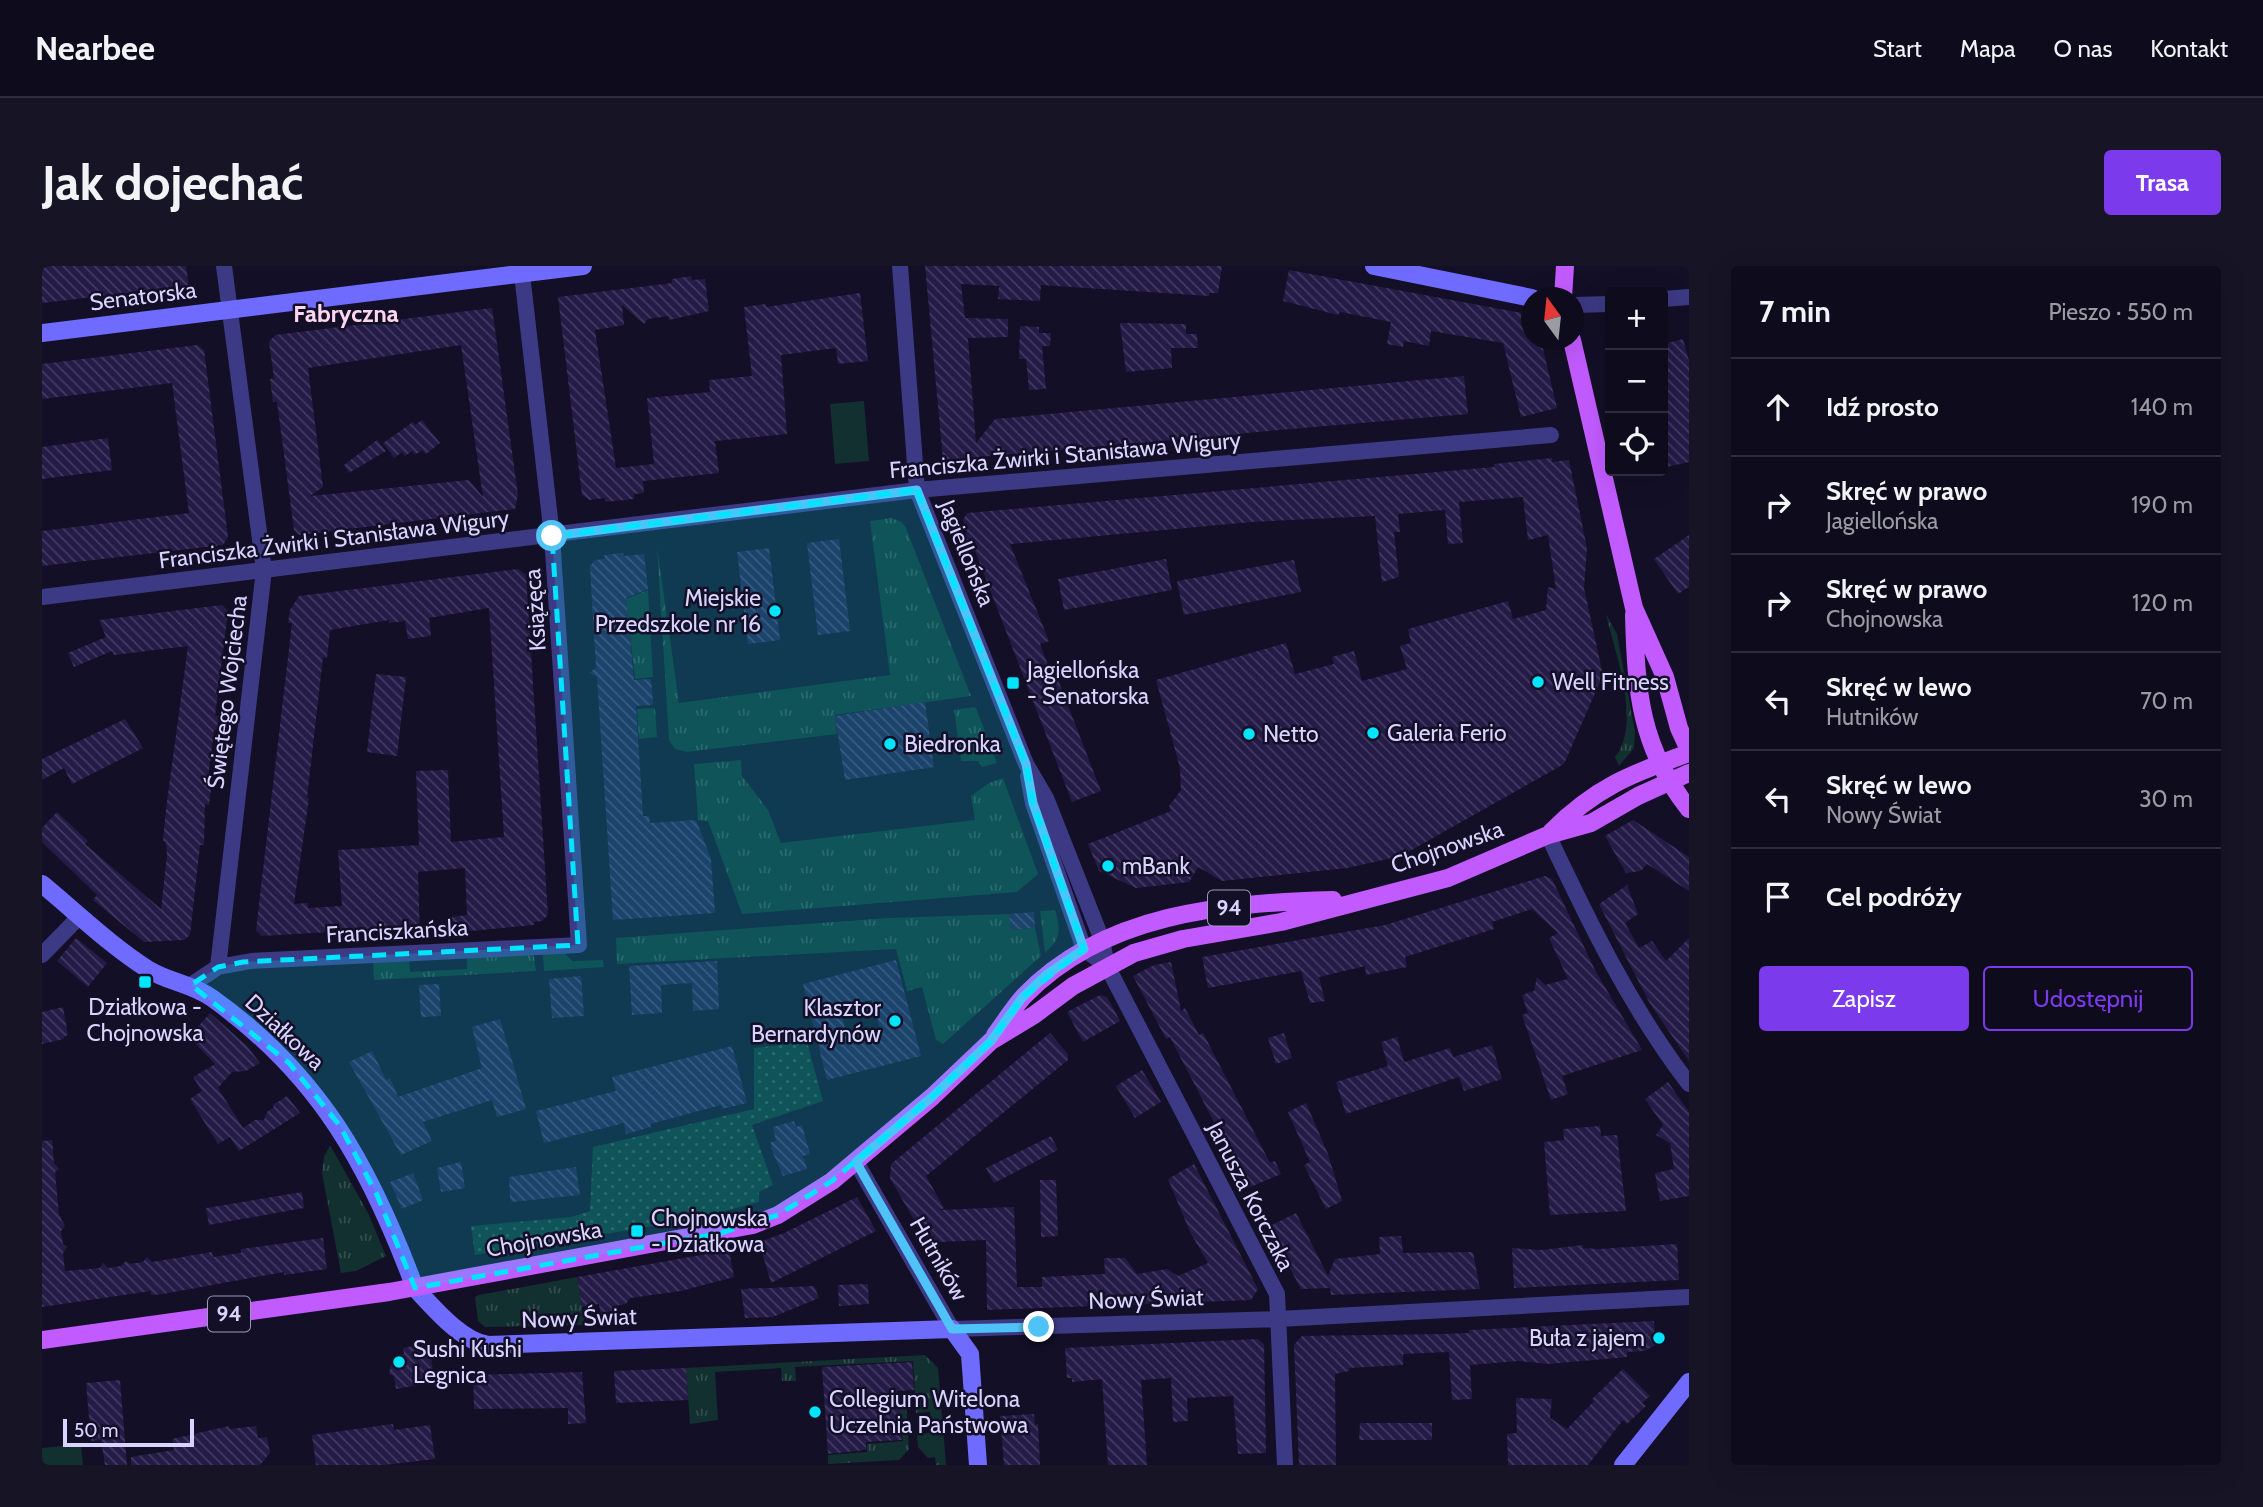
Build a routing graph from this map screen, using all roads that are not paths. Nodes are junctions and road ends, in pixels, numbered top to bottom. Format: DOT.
graph roads {
  1 [pos="224,266"];
  2 [pos="583,266"];
  3 [pos="900,266"];
  4 [pos="1374,266"];
  5 [pos="1565,266"];
  6 [pos="522,274"];
  7 [pos="1564,287"];
  8 [pos="1521,296"];
  9 [pos="1689,297"];
  10 [pos="1668,299"];
  11 [pos="1605,304"];
  12 [pos="1584,305"];
  13 [pos="229,310"];
  14 [pos="42,333"];
  15 [pos="1574,350"];
  16 [pos="1551,435"];
  17 [pos="917,490"];
  18 [pos="552,536"];
  19 [pos="264,570"];
  20 [pos="42,597"];
  21 [pos="1634,608"];
  22 [pos="1689,752"];
  23 [pos="1026,764"];
  24 [pos="1659,764"];
  25 [pos="1689,773"];
  26 [pos="1669,782"];
  27 [pos="1689,809"];
  28 [pos="1548,835"];
  29 [pos="42,884"];
  30 [pos="1360,900"];
  31 [pos="80,916"];
  32 [pos="1102,940"];
  33 [pos="579,945"];
  34 [pos="1084,949"];
  35 [pos="42,955"];
  36 [pos="1107,966"];
  37 [pos="218,967"];
  38 [pos="191,985"];
  39 [pos="991,1041"];
  40 [pos="1689,1084"];
  41 [pos="856,1162"];
  42 [pos="415,1288"];
  43 [pos="1689,1297"];
  44 [pos="1278,1319"];
  45 [pos="952,1329"];
  46 [pos="42,1340"];
  47 [pos="1689,1382"];
  48 [pos="978,1465"];
  49 [pos="1284,1465"];
  50 [pos="1623,1465"];
  1 -- 13 [label="street, Świętego Wojciecha"];
  2 -- 6 [label="street, Senatorska"];
  3 -- 17 [label="street, Jagiellońska"];
  4 -- 8 [label="street"];
  5 -- 7 [label="main road"];
  6 -- 13 [label="street, Senatorska"];
  6 -- 18 [label="street, Książęca"];
  9 -- 10 [label="street"];
  11 -- 12 [label="street"];
  13 -- 14 [label="street, Senatorska"];
  13 -- 19 [label="street, Świętego Wojciecha"];
  15 -- 21 [label="main road, 94"];
  16 -- 17 [label="street, Franciszka Żwirki i Stanisława Wigury"];
  17 -- 18 [label="street, Franciszka Żwirki i Stanisława Wigury"];
  17 -- 23 [label="street, Jagiellońska"];
  18 -- 19 [label="street, Franciszka Żwirki i Stanisława Wigury"];
  18 -- 33 [label="street, Książęca"];
  19 -- 20 [label="street, Franciszka Żwirki i Stanisława Wigury"];
  19 -- 37 [label="street, Świętego Wojciecha"];
  21 -- 22 [label="main road, 94"];
  21 -- 24 [label="main road, 94"];
  22 -- 24 [label="main road, Chojnowska / 94"];
  23 -- 32 [label="street, Jagiellońska"];
  23 -- 34 [label="street, Jagiellońska"];
  24 -- 26 [label="main road"];
  24 -- 28 [label="main road, Chojnowska / 94"];
  25 -- 26 [label="main road, Chojnowska / 94"];
  26 -- 27 [label="main road"];
  26 -- 28 [label="main road, Chojnowska / 94"];
  28 -- 30 [label="main road, Chojnowska / 94"];
  28 -- 40 [label="street"];
  29 -- 31 [label="street, Działkowa"];
  30 -- 32 [label="main road, Chojnowska / 94"];
  30 -- 36 [label="main road, Chojnowska / 94"];
  31 -- 35 [label="street"];
  31 -- 38 [label="street, Działkowa"];
  32 -- 34 [label="main road, Chojnowska / 94"];
  32 -- 36 [label="street, Jagiellońska"];
  33 -- 37 [label="street, Franciszkańska"];
  34 -- 36 [label="street"];
  34 -- 39 [label="main road, Chojnowska / 94"];
  36 -- 39 [label="main road, Chojnowska / 94"];
  36 -- 44 [label="street, Janusza Korczaka"];
  37 -- 38 [label="street"];
  38 -- 42 [label="street, Działkowa"];
  39 -- 41 [label="main road, Chojnowska / 94"];
  41 -- 42 [label="main road, Chojnowska / 94"];
  41 -- 45 [label="street, Hutników"];
  42 -- 45 [label="street, Nowy Świat"];
  42 -- 46 [label="main road, Chojnowska / 94"];
  43 -- 44 [label="street, Nowy Świat"];
  44 -- 45 [label="street, Nowy Świat"];
  44 -- 49 [label="street, Janusza Korczaka"];
  45 -- 48 [label="street, Hutników"];
  47 -- 50 [label="street"];
}
